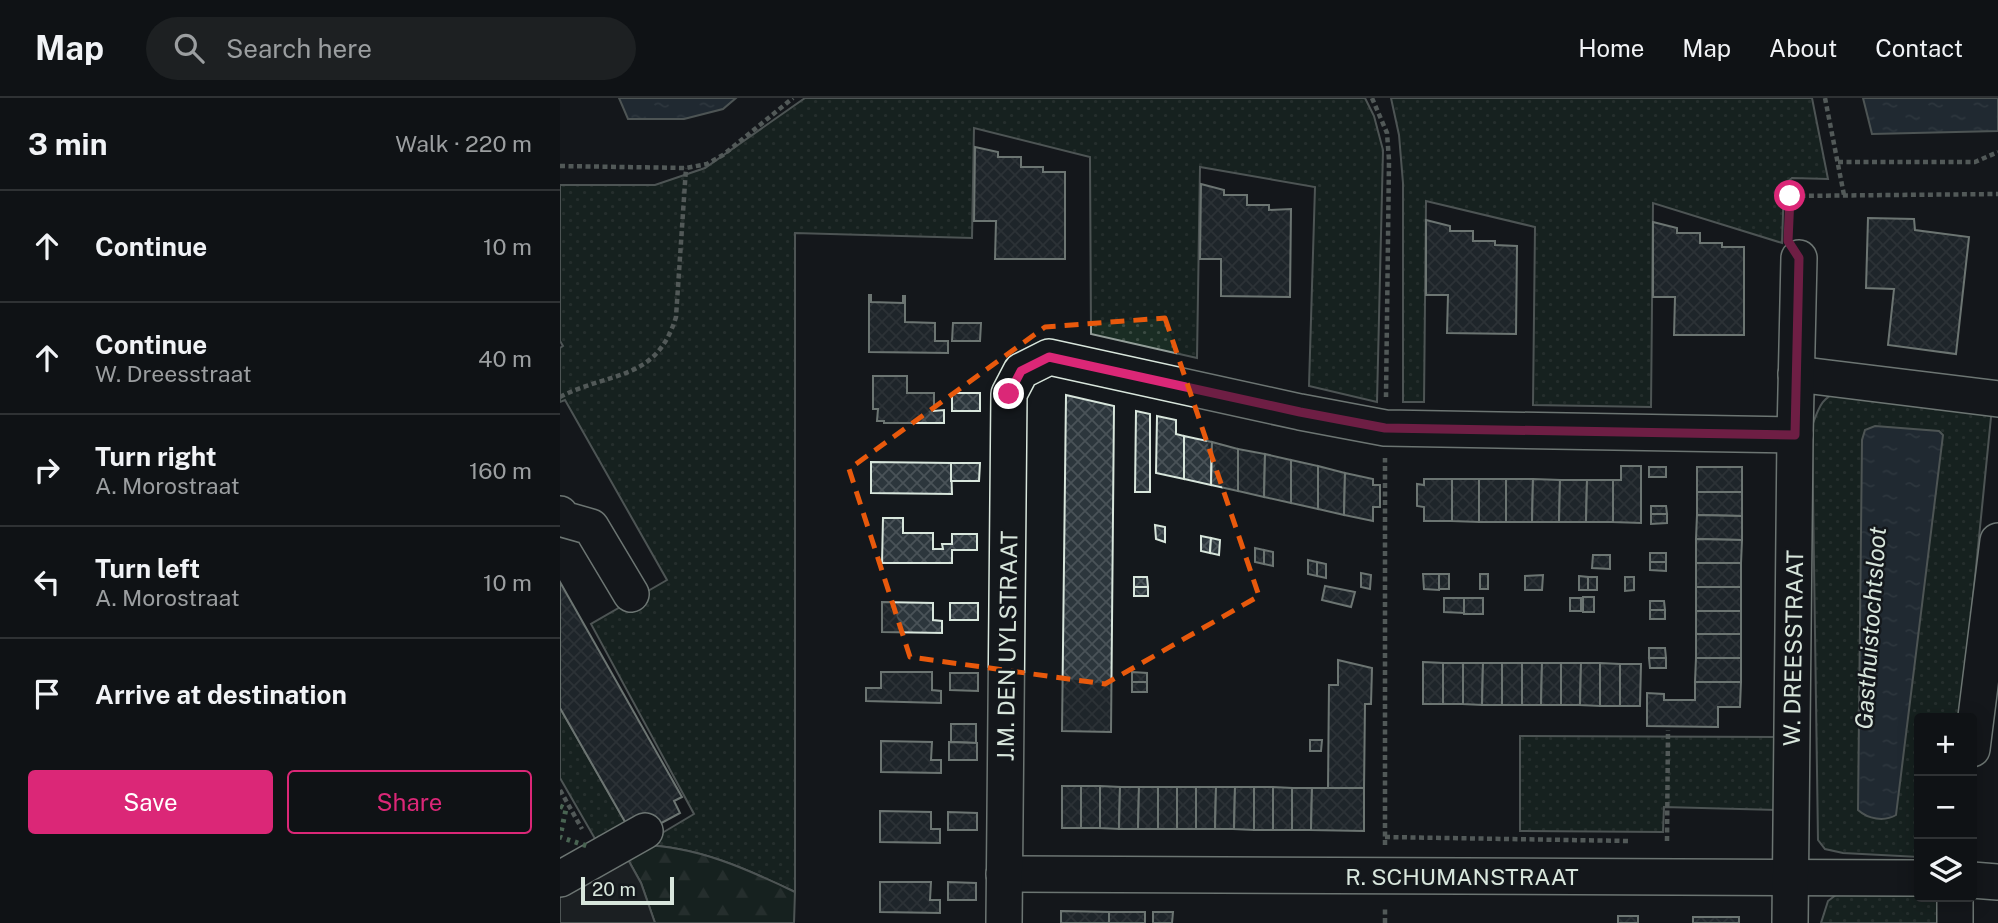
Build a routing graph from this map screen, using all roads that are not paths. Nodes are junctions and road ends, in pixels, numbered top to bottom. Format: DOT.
graph roads {
  1 [pos="1799,258"];
  2 [pos="1796,373"];
  3 [pos="1998,399"];
  4 [pos="1795,435"];
  5 [pos="560,514"];
  6 [pos="1998,541"];
  7 [pos="631,594"];
  8 [pos="1976,713"];
  9 [pos="645,831"];
  10 [pos="1004,874"];
  11 [pos="1914,878"];
  12 [pos="560,879"];
  13 [pos="1790,879"];
  14 [pos="1977,880"];
  15 [pos="1998,882"];
  16 [pos="1955,902"];
  17 [pos="1004,923"];
  18 [pos="1790,923"];
  19 [pos="1955,923"];
  1 -- 2 [label="street, W. DREESSTRAAT"];
  2 -- 3 [label="street"];
  2 -- 4 [label="street, W. DREESSTRAAT"];
  4 -- 10 [label="street, J.M. DEN UYLSTRAAT"];
  4 -- 13 [label="street, W. DREESSTRAAT"];
  5 -- 7 [label="street"];
  6 -- 8 [label="street"];
  9 -- 12 [label="street"];
  10 -- 13 [label="street, R. SCHUMANSTRAAT"];
  10 -- 17 [label="street, J.M. DEN UYLSTRAAT"];
  11 -- 13 [label="street, R. SCHUMANSTRAAT"];
  13 -- 18 [label="street, W. DREESSTRAAT"];
  14 -- 15 [label="street"];
  16 -- 19 [label="street"];
}
